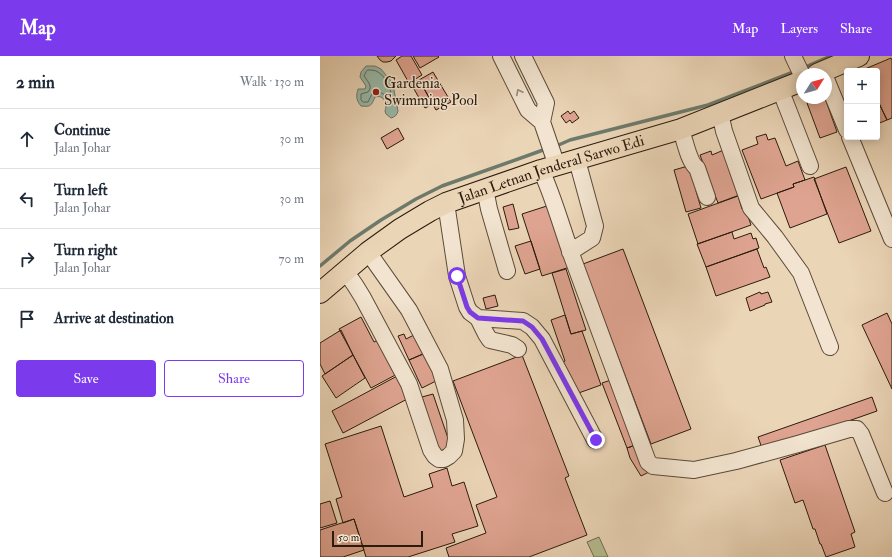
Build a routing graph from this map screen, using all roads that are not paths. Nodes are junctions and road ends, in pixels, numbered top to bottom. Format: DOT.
graph roads {
  1 [pos="501,56"];
  2 [pos="523,56"];
  3 [pos="793,56"];
  4 [pos="859,56"];
  5 [pos="806,68"];
  6 [pos="831,68"];
  7 [pos="796,83"];
  8 [pos="780,90"];
  9 [pos="831,104"];
  10 [pos="720,113"];
  11 [pos="844,125"];
  12 [pos="544,128"];
  13 [pos="681,129"];
  14 [pos="851,140"];
  15 [pos="577,160"];
  16 [pos="551,164"];
  17 [pos="810,166"];
  18 [pos="485,189"];
  19 [pos="707,197"];
  20 [pos="446,203"];
  21 [pos="892,239"];
  22 [pos="368,252"];
  23 [pos="570,252"];
  24 [pos="345,271"];
  25 [pos="507,271"];
  26 [pos="320,293"];
  27 [pos="478,318"];
  28 [pos="830,347"];
  29 [pos="518,350"];
  30 [pos="596,440"];
  31 [pos="885,493"];
  12 -- 1 [label="street, one-way"];
  2 -- 12 [label="street"];
  3 -- 5 [label="street"];
  4 -- 6 [label="main road, Jalan Letnan Jenderal Sarwo Edi"];
  7 -- 8 [label="main road, Jalan Letnan Jenderal Sarwo Edi"];
  8 -- 10 [label="main road, Jalan Letnan Jenderal Sarwo Edi"];
  8 -- 17 [label="street"];
  9 -- 11 [label="street"];
  10 -- 13 [label="main road, Jalan Letnan Jenderal Sarwo Edi"];
  10 -- 28 [label="street"];
  12 -- 16 [label="street"];
  13 -- 15 [label="main road, Jalan Letnan Jenderal Sarwo Edi"];
  13 -- 19 [label="street"];
  14 -- 21 [label="street"];
  15 -- 16 [label="main road, Jalan Letnan Jenderal Sarwo Edi"];
  15 -- 23 [label="street"];
  16 -- 18 [label="main road, Jalan Letnan Jenderal Sarwo Edi"];
  16 -- 23 [label="street"];
  18 -- 20 [label="main road, Jalan Letnan Jenderal Sarwo Edi"];
  18 -- 25 [label="street"];
  20 -- 22 [label="main road, Jalan Letnan Jenderal Sarwo Edi"];
  20 -- 27 [label="street"];
  22 -- 24 [label="main road, Jalan Letnan Jenderal Sarwo Edi"];
  22 -- 24 [label="street"];
  23 -- 31 [label="street"];
  24 -- 26 [label="main road, Jalan Letnan Jenderal Sarwo Edi"];
  27 -- 29 [label="street"];
  27 -- 30 [label="street"];
}
